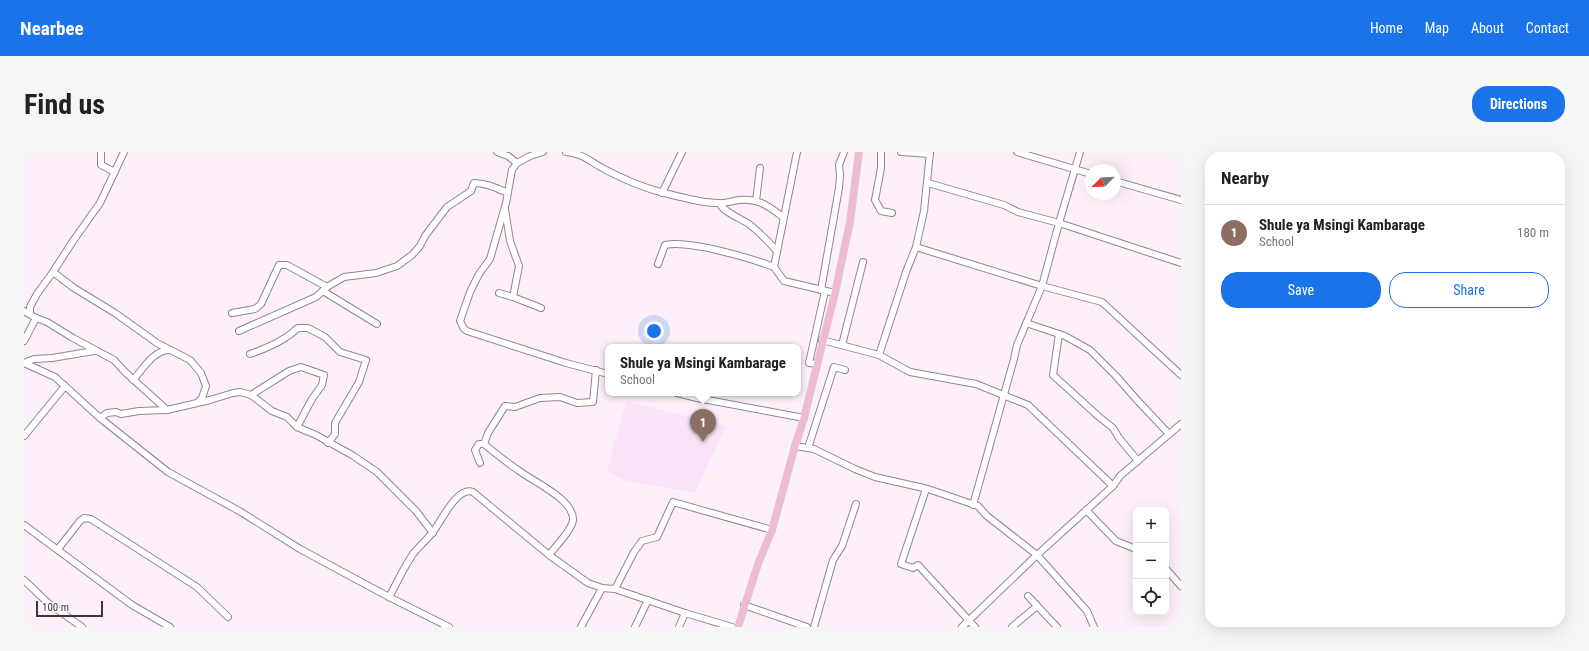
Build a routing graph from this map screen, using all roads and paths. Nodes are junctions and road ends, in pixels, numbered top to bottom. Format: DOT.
graph roads {
  1 [pos="101,152"];
  2 [pos="124,152"];
  3 [pos="497,152"];
  4 [pos="543,152"];
  5 [pos="566,152"];
  6 [pos="682,152"];
  7 [pos="797,152"];
  8 [pos="844,152"];
  9 [pos="859,152"];
  10 [pos="880,152"];
  11 [pos="902,152"];
  12 [pos="1017,152"];
  13 [pos="1080,152"];
  14 [pos="930,153"];
  15 [pos="517,163"];
  16 [pos="760,168"];
  17 [pos="1076,169"];
  18 [pos="115,172"];
  19 [pos="1085,172"];
  20 [pos="928,183"];
  21 [pos="1121,183"];
  22 [pos="662,192"];
  23 [pos="508,193"];
  24 [pos="1181,200"];
  25 [pos="756,201"];
  26 [pos="720,204"];
  27 [pos="504,207"];
  28 [pos="892,213"];
  29 [pos="783,217"];
  30 [pos="1059,223"];
  31 [pos="916,247"];
  32 [pos="777,251"];
  33 [pos="863,262"];
  34 [pos="1181,263"];
  35 [pos="658,264"];
  36 [pos="774,267"];
  37 [pos="53,272"];
  38 [pos="1042,286"];
  39 [pos="325,289"];
  40 [pos="823,291"];
  41 [pos="499,293"];
  42 [pos="835,293"];
  43 [pos="513,297"];
  44 [pos="541,308"];
  45 [pos="27,312"];
  46 [pos="232,313"];
  47 [pos="36,318"];
  48 [pos="1026,323"];
  49 [pos="377,324"];
  50 [pos="239,330"];
  51 [pos="1060,334"];
  52 [pos="822,340"];
  53 [pos="24,341"];
  54 [pos="842,345"];
  55 [pos="94,350"];
  56 [pos="169,350"];
  57 [pos="250,354"];
  58 [pos="879,355"];
  59 [pos="24,363"];
  60 [pos="816,364"];
  61 [pos="596,370"];
  62 [pos="845,370"];
  63 [pos="605,373"];
  64 [pos="1181,375"];
  65 [pos="133,380"];
  66 [pos="64,386"];
  67 [pos="251,395"];
  68 [pos="1004,395"];
  69 [pos="689,396"];
  70 [pos="196,403"];
  71 [pos="167,410"];
  72 [pos="100,418"];
  73 [pos="804,418"];
  74 [pos="1181,424"];
  75 [pos="297,427"];
  76 [pos="1169,434"];
  77 [pos="24,436"];
  78 [pos="328,443"];
  79 [pos="484,444"];
  80 [pos="795,446"];
  81 [pos="808,448"];
  82 [pos="1138,461"];
  83 [pos="480,463"];
  84 [pos="1113,486"];
  85 [pos="926,489"];
  86 [pos="856,504"];
  87 [pos="973,505"];
  88 [pos="1086,510"];
  89 [pos="24,525"];
  90 [pos="772,530"];
  91 [pos="433,533"];
  92 [pos="1133,548"];
  93 [pos="58,549"];
  94 [pos="549,555"];
  95 [pos="1037,555"];
  96 [pos="1169,572"];
  97 [pos="24,580"];
  98 [pos="1181,586"];
  99 [pos="602,588"];
  100 [pos="615,588"];
  101 [pos="1028,596"];
  102 [pos="389,597"];
  103 [pos="648,600"];
  104 [pos="744,605"];
  105 [pos="1037,606"];
  106 [pos="685,613"];
  107 [pos="228,617"];
  108 [pos="969,620"];
  109 [pos="82,627"];
  110 [pos="170,627"];
  111 [pos="450,627"];
  112 [pos="581,627"];
  113 [pos="635,627"];
  114 [pos="679,627"];
  115 [pos="732,627"];
  116 [pos="738,627"];
  117 [pos="807,627"];
  118 [pos="814,627"];
  119 [pos="962,627"];
  120 [pos="975,627"];
  121 [pos="1012,627"];
  122 [pos="1057,627"];
  123 [pos="1094,627"];
  1 -- 18 [label="street"];
  2 -- 18 [label="street"];
  3 -- 15 [label="street"];
  4 -- 15 [label="street"];
  5 -- 22 [label="street"];
  6 -- 22 [label="street"];
  7 -- 29 [label="street"];
  8 -- 40 [label="street"];
  9 -- 42 [label="main road"];
  10 -- 28 [label="street"];
  11 -- 14 [label="street"];
  12 -- 17 [label="street"];
  13 -- 17 [label="street"];
  14 -- 20 [label="street"];
  15 -- 23 [label="street"];
  16 -- 25 [label="street"];
  17 -- 19 [label="street"];
  17 -- 30 [label="street"];
  18 -- 37 [label="street"];
  20 -- 30 [label="street"];
  20 -- 31 [label="street"];
  21 -- 24 [label="street"];
  22 -- 26 [label="street"];
  23 -- 27 [label="street"];
  23 -- 39 [label="street"];
  25 -- 26 [label="street"];
  25 -- 29 [label="street"];
  26 -- 32 [label="street"];
  27 -- 43 [label="street"];
  27 -- 61 [label="street"];
  29 -- 32 [label="street"];
  30 -- 34 [label="street"];
  30 -- 38 [label="street"];
  31 -- 38 [label="street"];
  31 -- 58 [label="street"];
  32 -- 36 [label="street"];
  33 -- 54 [label="street"];
  35 -- 36 [label="street"];
  36 -- 40 [label="street"];
  37 -- 45 [label="street"];
  37 -- 56 [label="street"];
  38 -- 48 [label="street"];
  38 -- 64 [label="street"];
  39 -- 46 [label="street"];
  39 -- 49 [label="street"];
  39 -- 50 [label="street"];
  40 -- 42 [label="street"];
  40 -- 60 [label="street"];
  41 -- 43 [label="street"];
  42 -- 52 [label="main road"];
  43 -- 44 [label="street"];
  45 -- 47 [label="street"];
  47 -- 53 [label="street"];
  47 -- 55 [label="street"];
  48 -- 51 [label="street"];
  48 -- 68 [label="street"];
  51 -- 76 [label="street"];
  51 -- 82 [label="street"];
  52 -- 54 [label="street"];
  52 -- 60 [label="main road"];
  54 -- 58 [label="street"];
  55 -- 59 [label="street"];
  55 -- 65 [label="street"];
  56 -- 65 [label="street"];
  56 -- 70 [label="street"];
  57 -- 78 [label="street"];
  58 -- 68 [label="street"];
  59 -- 66 [label="street"];
  60 -- 73 [label="main road"];
  61 -- 63 [label="street"];
  61 -- 79 [label="street"];
  62 -- 81 [label="street"];
  65 -- 71 [label="street"];
  66 -- 72 [label="street"];
  66 -- 77 [label="street"];
  67 -- 70 [label="street"];
  67 -- 75 [label="street"];
  67 -- 75 [label="street"];
  68 -- 84 [label="street"];
  68 -- 87 [label="street"];
  69 -- 73 [label="street"];
  70 -- 71 [label="street"];
  71 -- 72 [label="street"];
  72 -- 102 [label="street"];
  73 -- 80 [label="main road"];
  74 -- 76 [label="street"];
  75 -- 78 [label="street"];
  76 -- 82 [label="street"];
  78 -- 91 [label="street"];
  79 -- 83 [label="street"];
  79 -- 94 [label="street"];
  80 -- 81 [label="street"];
  80 -- 90 [label="main road"];
  81 -- 85 [label="street"];
  82 -- 84 [label="street"];
  84 -- 88 [label="street"];
  85 -- 87 [label="street"];
  85 -- 108 [label="street"];
  86 -- 118 [label="street"];
  87 -- 95 [label="street"];
  88 -- 92 [label="street"];
  88 -- 95 [label="street"];
  89 -- 93 [label="street"];
  90 -- 100 [label="street"];
  90 -- 104 [label="main road"];
  91 -- 94 [label="street"];
  91 -- 102 [label="street"];
  93 -- 107 [label="street"];
  93 -- 110 [label="street"];
  94 -- 99 [label="street"];
  95 -- 108 [label="street"];
  95 -- 123 [label="street"];
  96 -- 98 [label="street"];
  97 -- 109 [label="street"];
  99 -- 100 [label="street"];
  99 -- 112 [label="street"];
  100 -- 103 [label="street"];
  101 -- 105 [label="street"];
  102 -- 111 [label="street"];
  103 -- 106 [label="street"];
  103 -- 113 [label="street"];
  104 -- 116 [label="main road"];
  104 -- 117 [label="street"];
  105 -- 121 [label="street"];
  105 -- 122 [label="street"];
  106 -- 114 [label="street"];
  106 -- 115 [label="street"];
  108 -- 119 [label="street"];
  108 -- 120 [label="street"];
}
